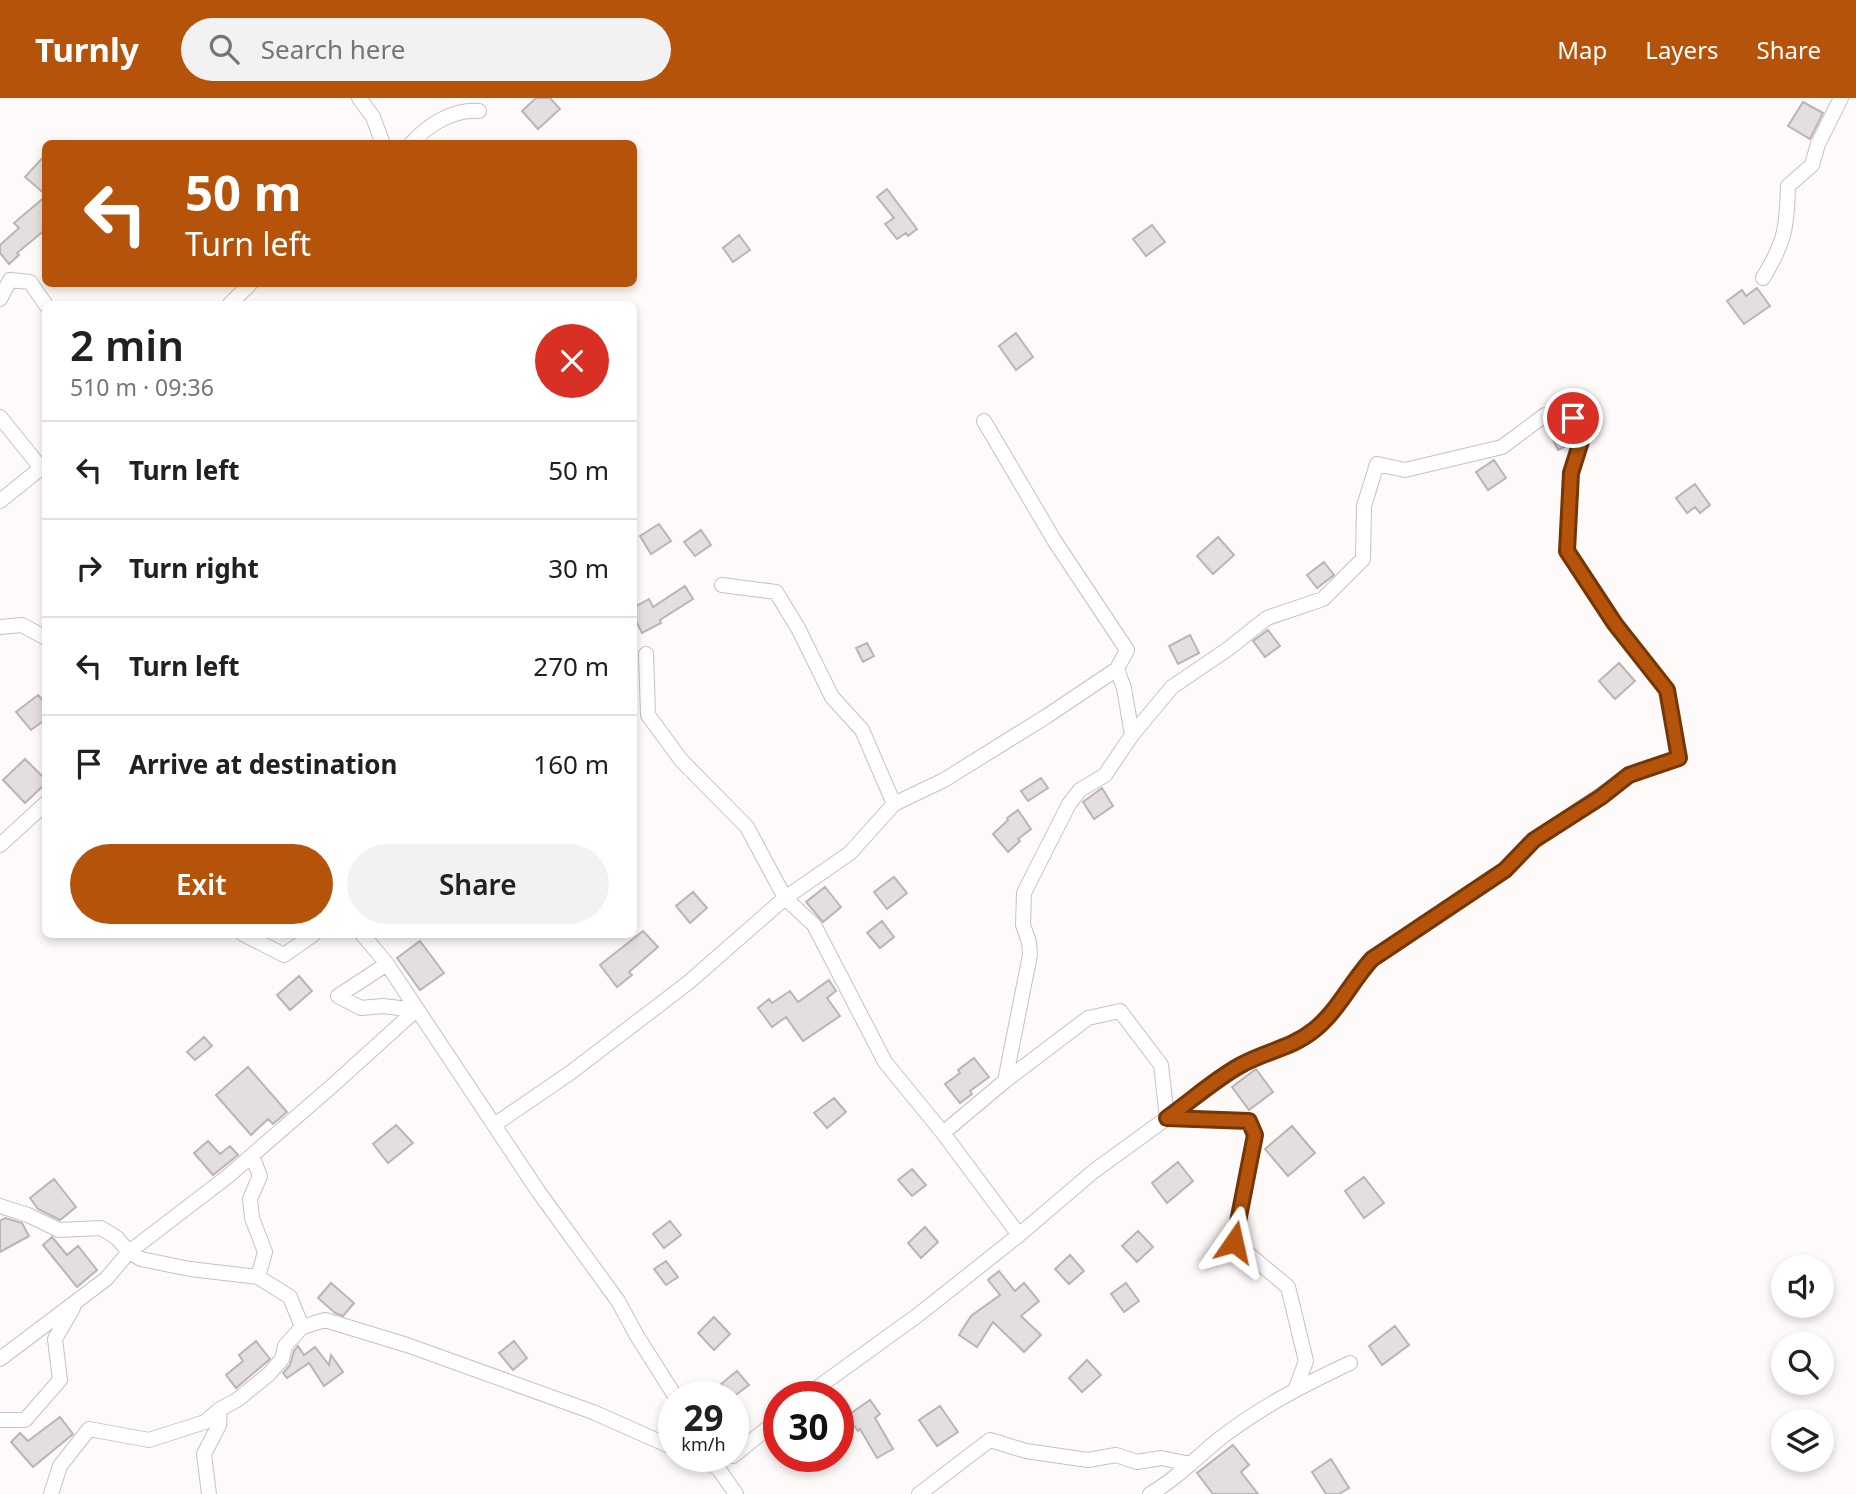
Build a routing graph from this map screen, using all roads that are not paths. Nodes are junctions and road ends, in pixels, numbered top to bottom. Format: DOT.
graph roads {
  1 [pos="359,98"];
  2 [pos="1841,98"];
  3 [pos="480,111"];
  4 [pos="382,140"];
  5 [pos="414,140"];
  6 [pos="1763,278"];
  7 [pos="247,287"];
  8 [pos="0,299"];
  9 [pos="43,301"];
  10 [pos="233,301"];
  11 [pos="0,417"];
  12 [pos="984,421"];
  13 [pos="42,467"];
  14 [pos="42,470"];
  15 [pos="0,501"];
  16 [pos="722,585"];
  17 [pos="0,626"];
  18 [pos="42,636"];
  19 [pos="646,654"];
  20 [pos="1117,668"];
  21 [pos="1132,735"];
  22 [pos="894,804"];
  23 [pos="42,807"];
  24 [pos="0,845"];
  25 [pos="785,898"];
  26 [pos="251,938"];
  27 [pos="308,938"];
  28 [pos="365,938"];
  29 [pos="387,964"];
  30 [pos="416,1010"];
  31 [pos="1005,1081"];
  32 [pos="1167,1118"];
  33 [pos="494,1125"];
  34 [pos="943,1133"];
  35 [pos="252,1156"];
  36 [pos="0,1206"];
  37 [pos="1020,1235"];
  38 [pos="129,1252"];
  39 [pos="258,1278"];
  40 [pos="77,1301"];
  41 [pos="302,1327"];
  42 [pos="0,1359"];
  43 [pos="1350,1363"];
  44 [pos="666,1381"];
  45 [pos="827,1381"];
  46 [pos="1296,1388"];
  47 [pos="220,1409"];
  48 [pos="0,1420"];
  49 [pos="763,1432"];
  50 [pos="658,1441"];
  51 [pos="749,1443"];
  52 [pos="1191,1464"];
  53 [pos="722,1472"];
  54 [pos="51,1494"];
  55 [pos="209,1494"];
  56 [pos="736,1494"];
  57 [pos="919,1494"];
  58 [pos="1150,1494"];
  1 -- 4 [label="street"];
  2 -- 6 [label="street"];
  3 -- 5 [label="street"];
  7 -- 10 [label="street"];
  8 -- 9 [label="street"];
  11 -- 13 [label="street"];
  12 -- 20 [label="street"];
  14 -- 15 [label="street"];
  16 -- 22 [label="street"];
  17 -- 18 [label="street"];
  19 -- 25 [label="street"];
  20 -- 21 [label="street"];
  20 -- 22 [label="street"];
  21 -- 31 [label="street"];
  21 -- 32 [label="street"];
  22 -- 25 [label="street"];
  23 -- 24 [label="street"];
  25 -- 33 [label="street"];
  25 -- 34 [label="street"];
  26 -- 27 [label="street"];
  28 -- 29 [label="street"];
  29 -- 30 [label="street"];
  29 -- 30 [label="street"];
  30 -- 33 [label="street"];
  30 -- 35 [label="street"];
  31 -- 32 [label="street"];
  31 -- 34 [label="street"];
  32 -- 37 [label="street"];
  32 -- 46 [label="street"];
  33 -- 44 [label="street"];
  34 -- 37 [label="street"];
  35 -- 38 [label="street"];
  35 -- 39 [label="street"];
  36 -- 38 [label="street"];
  37 -- 45 [label="street"];
  38 -- 39 [label="street"];
  38 -- 40 [label="street"];
  39 -- 41 [label="street"];
  40 -- 42 [label="street"];
  40 -- 48 [label="street"];
  41 -- 47 [label="street"];
  41 -- 50 [label="street"];
  43 -- 46 [label="street"];
  46 -- 52 [label="street"];
  47 -- 54 [label="street"];
  47 -- 55 [label="street"];
  49 -- 51 [label="street"];
  52 -- 57 [label="street"];
  52 -- 58 [label="street"];
  53 -- 56 [label="street"];
}
